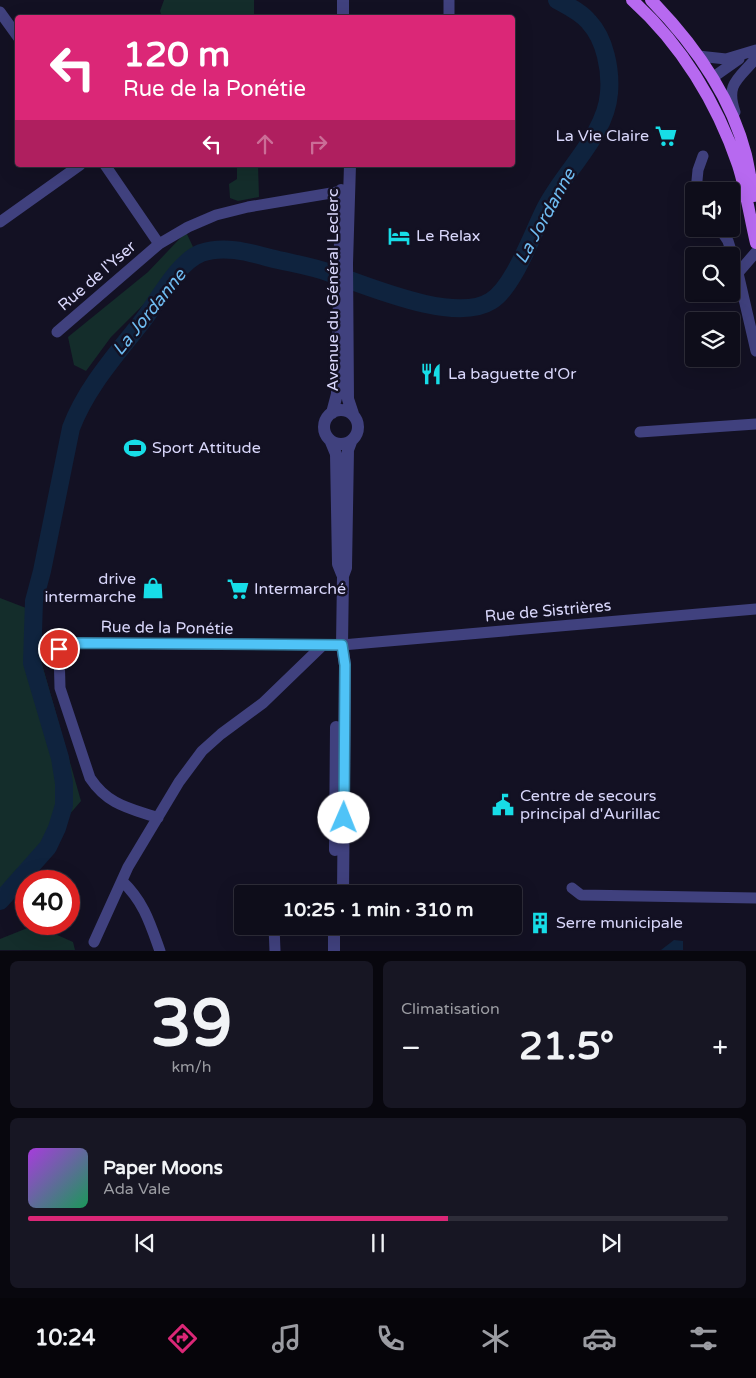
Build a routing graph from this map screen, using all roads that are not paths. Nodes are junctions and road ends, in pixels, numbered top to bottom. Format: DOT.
graph roads {
  1 [pos="343,0"];
  2 [pos="449,0"];
  3 [pos="632,0"];
  4 [pos="647,5"];
  5 [pos="0,12"];
  6 [pos="343,15"];
  7 [pos="449,15"];
  8 [pos="15,34"];
  9 [pos="754,53"];
  10 [pos="698,56"];
  11 [pos="739,77"];
  12 [pos="713,84"];
  13 [pos="715,108"];
  14 [pos="746,154"];
  15 [pos="703,156"];
  16 [pos="77,167"];
  17 [pos="106,167"];
  18 [pos="341,167"];
  19 [pos="350,167"];
  20 [pos="697,182"];
  21 [pos="345,190"];
  22 [pos="756,208"];
  23 [pos="0,222"];
  24 [pos="756,243"];
  25 [pos="159,244"];
  26 [pos="756,252"];
  27 [pos="740,271"];
  28 [pos="740,282"];
  29 [pos="343,304"];
  30 [pos="57,332"];
  31 [pos="756,352"];
  32 [pos="332,413"];
  33 [pos="353,414"];
  34 [pos="756,424"];
  35 [pos="640,432"];
  36 [pos="331,442"];
  37 [pos="351,442"];
  38 [pos="343,576"];
  39 [pos="756,609"];
  40 [pos="342,645"];
  41 [pos="322,646"];
  42 [pos="158,818"];
  43 [pos="122,881"];
  44 [pos="335,885"];
  45 [pos="343,885"];
  46 [pos="572,888"];
  47 [pos="756,898"];
  48 [pos="274,935"];
  49 [pos="334,935"];
  50 [pos="342,935"];
  51 [pos="94,942"];
  52 [pos="160,950"];
  53 [pos="275,950"];
  54 [pos="334,950"];
  55 [pos="342,950"];
  1 -- 6 [label="street"];
  2 -- 7 [label="street"];
  3 -- 4 [label="main road"];
  4 -- 10 [label="main road"];
  4 -- 12 [label="main road"];
  4 -- 13 [label="main road"];
  5 -- 8 [label="street"];
  9 -- 10 [label="street"];
  9 -- 11 [label="street"];
  9 -- 12 [label="street"];
  10 -- 12 [label="main road"];
  11 -- 12 [label="street"];
  11 -- 14 [label="street"];
  12 -- 13 [label="main road"];
  12 -- 14 [label="main road"];
  13 -- 24 [label="main road"];
  14 -- 22 [label="main road"];
  15 -- 20 [label="street"];
  16 -- 23 [label="street"];
  17 -- 25 [label="street"];
  18 -- 21 [label="street, Avenue du Général Leclerc"];
  19 -- 21 [label="street, Avenue du Général Leclerc"];
  21 -- 25 [label="street, Rue de l'Yser"];
  21 -- 29 [label="street, Avenue du Général Leclerc"];
  25 -- 30 [label="street, Rue de l'Yser"];
  26 -- 27 [label="street"];
  28 -- 31 [label="street"];
  29 -- 32 [label="street, Avenue du Général Leclerc"];
  29 -- 33 [label="street, Avenue du Général Leclerc"];
  32 -- 33 [label="street, Avenue du Général Leclerc"];
  32 -- 36 [label="street, Avenue du Général Leclerc"];
  33 -- 37 [label="street, Avenue du Général Leclerc"];
  34 -- 35 [label="street"];
  36 -- 37 [label="street"];
  36 -- 38 [label="street, Avenue du Général Leclerc"];
  37 -- 38 [label="street, Avenue du Général Leclerc"];
  38 -- 40 [label="street, Avenue du Général Leclerc"];
  39 -- 40 [label="street, Rue de Sistrières"];
  40 -- 41 [label="street, Rue de la Ponétie"];
  40 -- 44 [label="street, Avenue du Général Leclerc"];
  40 -- 45 [label="street, Avenue du Général Leclerc"];
  41 -- 42 [label="street"];
  41 -- 42 [label="street, Rue de la Ponétie"];
  42 -- 43 [label="street"];
  43 -- 51 [label="street"];
  43 -- 52 [label="street"];
  46 -- 47 [label="street"];
  48 -- 53 [label="street"];
  49 -- 54 [label="street"];
  50 -- 55 [label="street"];
}
